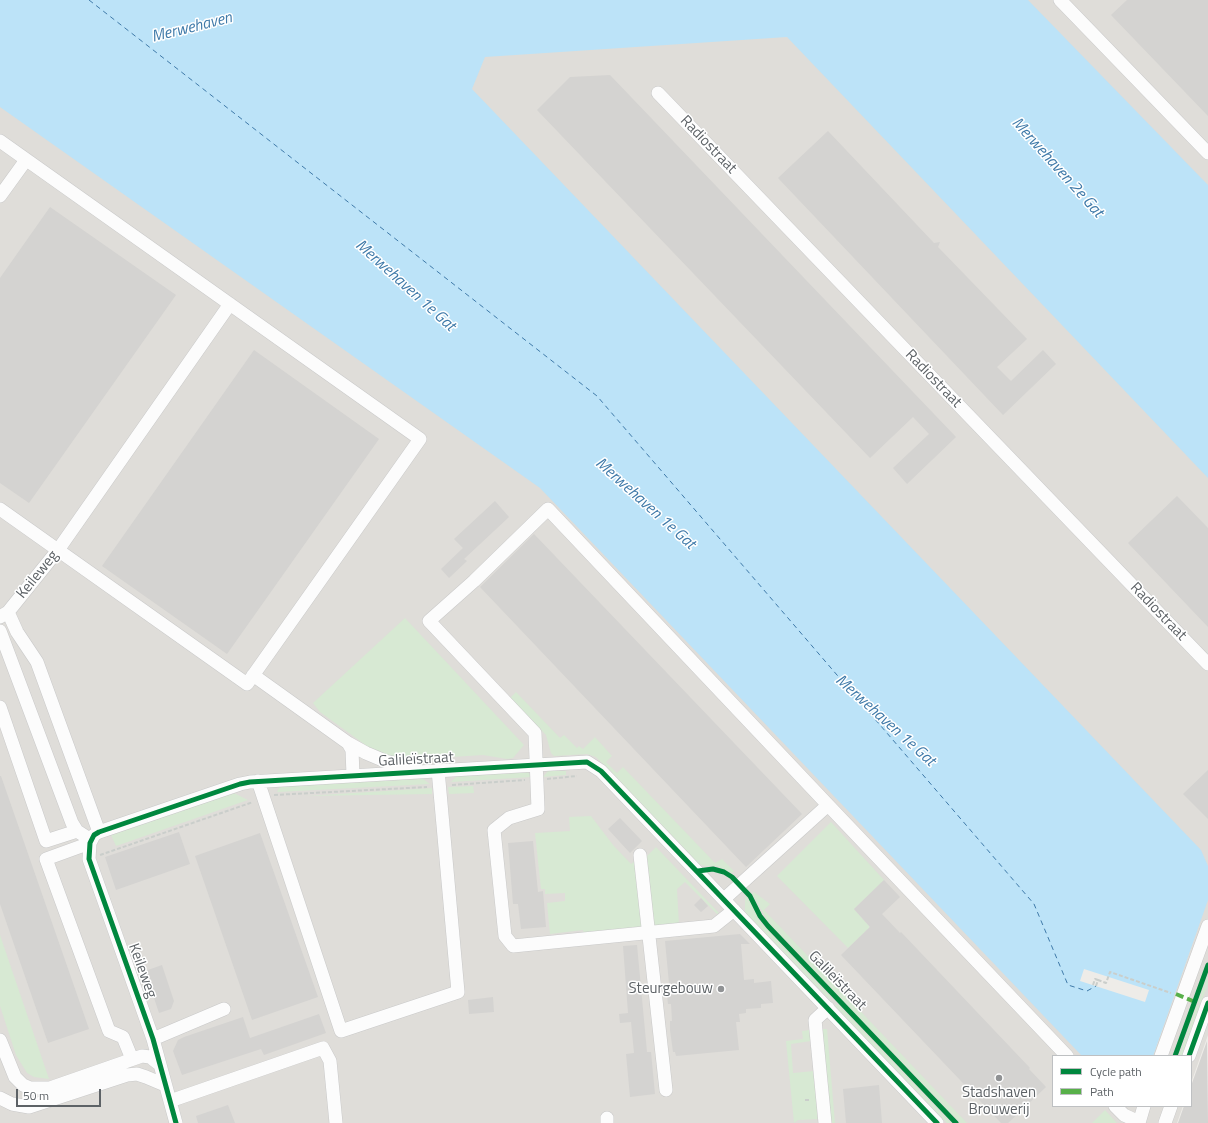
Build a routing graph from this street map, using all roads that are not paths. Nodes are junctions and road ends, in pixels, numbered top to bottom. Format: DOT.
graph roads {
  1 [pos="1060,0"];
  2 [pos="658,93"];
  3 [pos="0,141"];
  4 [pos="1208,153"];
  5 [pos="26,160"];
  6 [pos="0,196"];
  7 [pos="230,304"];
  8 [pos="0,508"];
  9 [pos="58,550"];
  10 [pos="4,614"];
  11 [pos="0,632"];
  12 [pos="1208,664"];
  13 [pos="253,675"];
  14 [pos="0,707"];
  15 [pos="348,743"];
  16 [pos="365,752"];
  17 [pos="536,765"];
  18 [pos="432,771"];
  19 [pos="359,775"];
  20 [pos="258,781"];
  21 [pos="828,805"];
  22 [pos="77,831"];
  23 [pos="93,838"];
  24 [pos="640,855"];
  25 [pos="724,899"];
  26 [pos="734,910"];
  27 [pos="1208,926"];
  28 [pos="648,932"];
  29 [pos="1208,1003"];
  30 [pos="828,1008"];
  31 [pos="224,1009"];
  32 [pos="153,1039"];
  33 [pos="0,1040"];
  34 [pos="1066,1055"];
  35 [pos="1161,1055"];
  36 [pos="1189,1055"];
  37 [pos="132,1059"];
  38 [pos="159,1064"];
  39 [pos="165,1085"];
  40 [pos="666,1090"];
  41 [pos="0,1098"];
  42 [pos="170,1101"];
  43 [pos="1116,1107"];
  44 [pos="1144,1107"];
  45 [pos="1171,1107"];
  46 [pos="1139,1122"];
  47 [pos="176,1123"];
  48 [pos="336,1123"];
  49 [pos="825,1123"];
  50 [pos="937,1123"];
  51 [pos="1165,1123"];
  1 -- 4 [label="street"];
  2 -- 12 [label="street, Radiostraat"];
  3 -- 5 [label="street"];
  5 -- 6 [label="street"];
  5 -- 7 [label="street"];
  7 -- 9 [label="street, Keileweg"];
  7 -- 13 [label="street"];
  8 -- 9 [label="street"];
  9 -- 10 [label="street, Keileweg"];
  9 -- 13 [label="street"];
  10 -- 23 [label="street, Keileweg"];
  11 -- 22 [label="street"];
  13 -- 15 [label="street"];
  14 -- 22 [label="street"];
  15 -- 16 [label="street"];
  15 -- 19 [label="street"];
  16 -- 18 [label="street"];
  16 -- 19 [label="street"];
  17 -- 18 [label="street, Galileïstraat"];
  17 -- 21 [label="street"];
  17 -- 25 [label="street, Galileïstraat"];
  17 -- 28 [label="street"];
  18 -- 19 [label="street, Galileïstraat"];
  18 -- 20 [label="street"];
  19 -- 20 [label="street, Galileïstraat"];
  20 -- 23 [label="street, Galileïstraat"];
  21 -- 25 [label="street"];
  21 -- 34 [label="street"];
  22 -- 23 [label="street"];
  23 -- 32 [label="street, Keileweg"];
  23 -- 37 [label="street, Galileïstraat"];
  24 -- 28 [label="street"];
  25 -- 26 [label="street, Galileïstraat"];
  26 -- 28 [label="street"];
  26 -- 30 [label="street, Galileïstraat"];
  27 -- 35 [label="street"];
  28 -- 40 [label="street"];
  29 -- 36 [label="street"];
  30 -- 49 [label="street"];
  30 -- 50 [label="street, Galileïstraat"];
  31 -- 32 [label="street"];
  32 -- 38 [label="street, Keileweg"];
  33 -- 37 [label="street"];
  37 -- 38 [label="street"];
  38 -- 39 [label="street, Keileweg"];
  39 -- 41 [label="street"];
  39 -- 42 [label="street, Keileweg"];
  42 -- 47 [label="street, Keileweg"];
  42 -- 48 [label="street"];
  43 -- 46 [label="street"];
  44 -- 46 [label="street"];
  45 -- 51 [label="street"];
}
